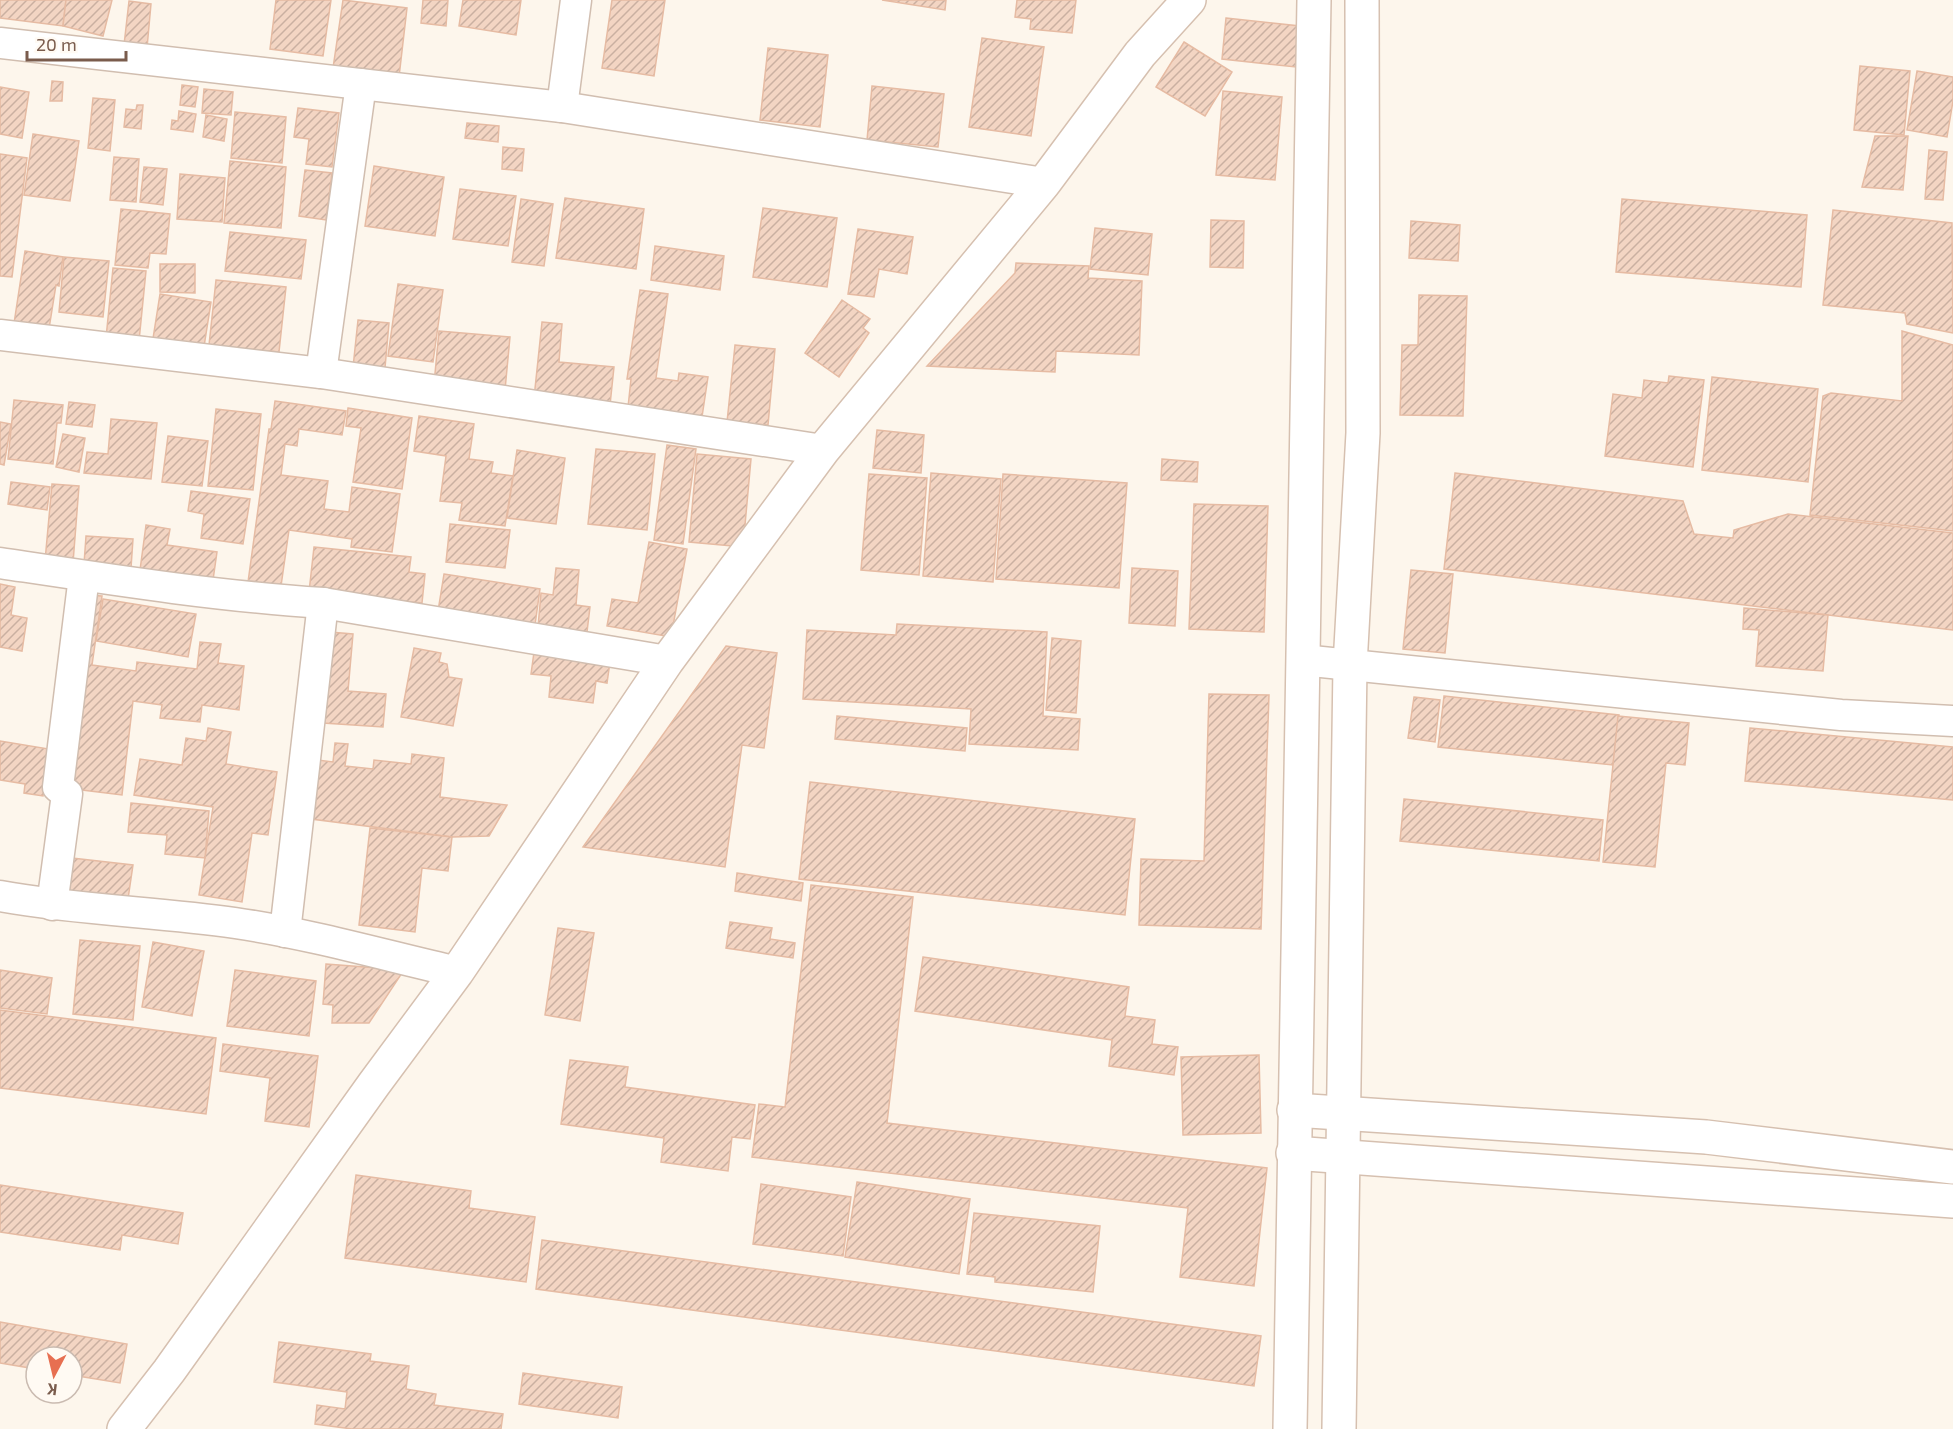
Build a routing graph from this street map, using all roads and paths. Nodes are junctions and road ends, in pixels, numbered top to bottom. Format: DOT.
graph roads {
  1 [pos="576,0"];
  2 [pos="1190,0"];
  3 [pos="1314,0"];
  4 [pos="1362,0"];
  5 [pos="0,44"];
  6 [pos="361,84"];
  7 [pos="562,106"];
  8 [pos="1044,183"];
  9 [pos="0,335"];
  10 [pos="321,373"];
  11 [pos="823,450"];
  12 [pos="0,563"];
  13 [pos="84,576"];
  14 [pos="323,603"];
  15 [pos="1302,660"];
  16 [pos="667,661"];
  17 [pos="1350,665"];
  18 [pos="1953,721"];
  19 [pos="0,896"];
  20 [pos="52,905"];
  21 [pos="285,932"];
  22 [pos="457,972"];
  23 [pos="1294,1110"];
  24 [pos="1344,1114"];
  25 [pos="1293,1153"];
  26 [pos="1343,1158"];
  27 [pos="1953,1167"];
  28 [pos="1953,1201"];
  29 [pos="124,1429"];
  30 [pos="1290,1429"];
  31 [pos="1339,1429"];
  1 -- 7 [label="street"];
  2 -- 8 [label="street"];
  3 -- 15 [label="street"];
  4 -- 17 [label="street"];
  5 -- 6 [label="street"];
  6 -- 7 [label="street"];
  6 -- 10 [label="street"];
  7 -- 8 [label="street"];
  8 -- 11 [label="street"];
  9 -- 10 [label="street"];
  10 -- 11 [label="street"];
  11 -- 16 [label="street"];
  12 -- 13 [label="street"];
  13 -- 14 [label="street"];
  13 -- 20 [label="street"];
  14 -- 16 [label="street"];
  14 -- 21 [label="street"];
  15 -- 17 [label="street"];
  15 -- 23 [label="street"];
  16 -- 22 [label="street"];
  17 -- 18 [label="street"];
  17 -- 24 [label="street"];
  19 -- 20 [label="street"];
  20 -- 21 [label="street"];
  21 -- 22 [label="street"];
  22 -- 29 [label="street"];
  23 -- 24 [label="street"];
  23 -- 25 [label="street"];
  24 -- 26 [label="street"];
  24 -- 27 [label="street"];
  25 -- 26 [label="street"];
  25 -- 30 [label="street"];
  26 -- 28 [label="street"];
  26 -- 31 [label="street"];
}
